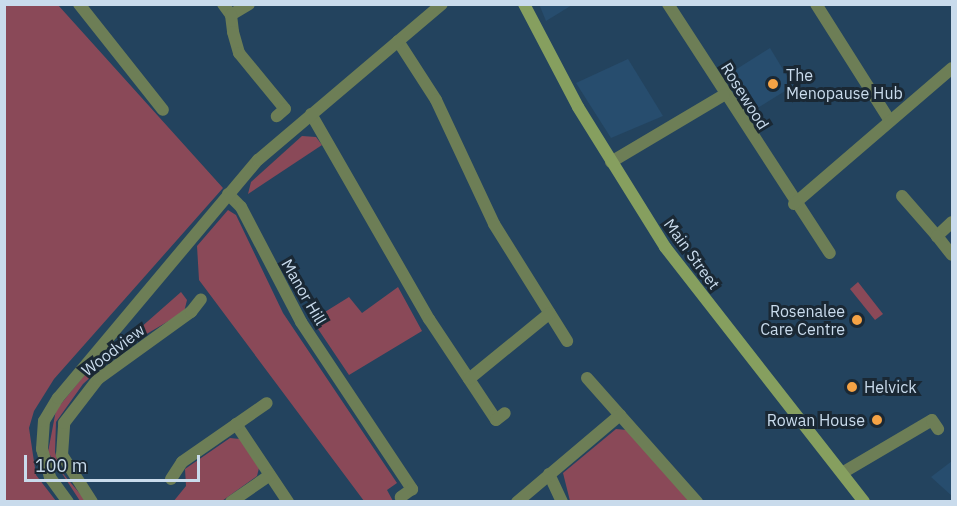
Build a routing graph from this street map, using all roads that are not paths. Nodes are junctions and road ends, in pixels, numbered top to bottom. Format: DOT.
graph roads {
  1 [pos="79,4"];
  2 [pos="223,4"];
  3 [pos="249,4"];
  4 [pos="442,4"];
  5 [pos="524,4"];
  6 [pos="668,4"];
  7 [pos="816,4"];
  8 [pos="231,15"];
  9 [pos="398,41"];
  10 [pos="952,68"];
  11 [pos="724,95"];
  12 [pos="163,110"];
  13 [pos="311,114"];
  14 [pos="277,116"];
  15 [pos="890,121"];
  16 [pos="610,162"];
  17 [pos="228,194"];
  18 [pos="902,196"];
  19 [pos="794,204"];
  20 [pos="952,222"];
  21 [pos="937,236"];
  22 [pos="830,253"];
  23 [pos="952,255"];
  24 [pos="201,299"];
  25 [pos="550,313"];
  26 [pos="567,341"];
  27 [pos="587,378"];
  28 [pos="469,379"];
  29 [pos="267,403"];
  30 [pos="505,413"];
  31 [pos="620,415"];
  32 [pos="236,424"];
  33 [pos="938,429"];
  34 [pos="842,473"];
  35 [pos="549,474"];
  36 [pos="270,475"];
  37 [pos="171,479"];
  38 [pos="402,497"];
  39 [pos="68,501"];
  40 [pos="92,501"];
  41 [pos="231,501"];
  42 [pos="288,501"];
  43 [pos="517,501"];
  44 [pos="562,501"];
  45 [pos="697,501"];
  46 [pos="864,501"];
  1 -- 12 [label="street"];
  2 -- 8 [label="street"];
  3 -- 8 [label="street"];
  4 -- 9 [label="street"];
  5 -- 16 [label="main road, Main Street"];
  6 -- 11 [label="street, Rosewood"];
  7 -- 15 [label="street"];
  8 -- 14 [label="street"];
  9 -- 13 [label="street"];
  9 -- 25 [label="street"];
  10 -- 15 [label="street"];
  11 -- 16 [label="street"];
  11 -- 19 [label="street, Rosewood"];
  13 -- 17 [label="street"];
  13 -- 28 [label="street"];
  15 -- 19 [label="street"];
  16 -- 34 [label="main road, Main Street"];
  17 -- 38 [label="street, Manor Hill"];
  17 -- 39 [label="street"];
  18 -- 21 [label="street"];
  19 -- 22 [label="street, Rosewood"];
  20 -- 21 [label="street"];
  21 -- 23 [label="street"];
  24 -- 40 [label="street, Woodview"];
  25 -- 26 [label="street"];
  25 -- 28 [label="street"];
  27 -- 31 [label="street"];
  28 -- 30 [label="street"];
  29 -- 32 [label="street"];
  31 -- 35 [label="street"];
  31 -- 45 [label="street"];
  32 -- 36 [label="street"];
  32 -- 37 [label="street"];
  33 -- 34 [label="street"];
  34 -- 46 [label="main road, Main Street"];
  35 -- 43 [label="street"];
  35 -- 44 [label="street"];
  36 -- 41 [label="street"];
  36 -- 42 [label="street"];
}
